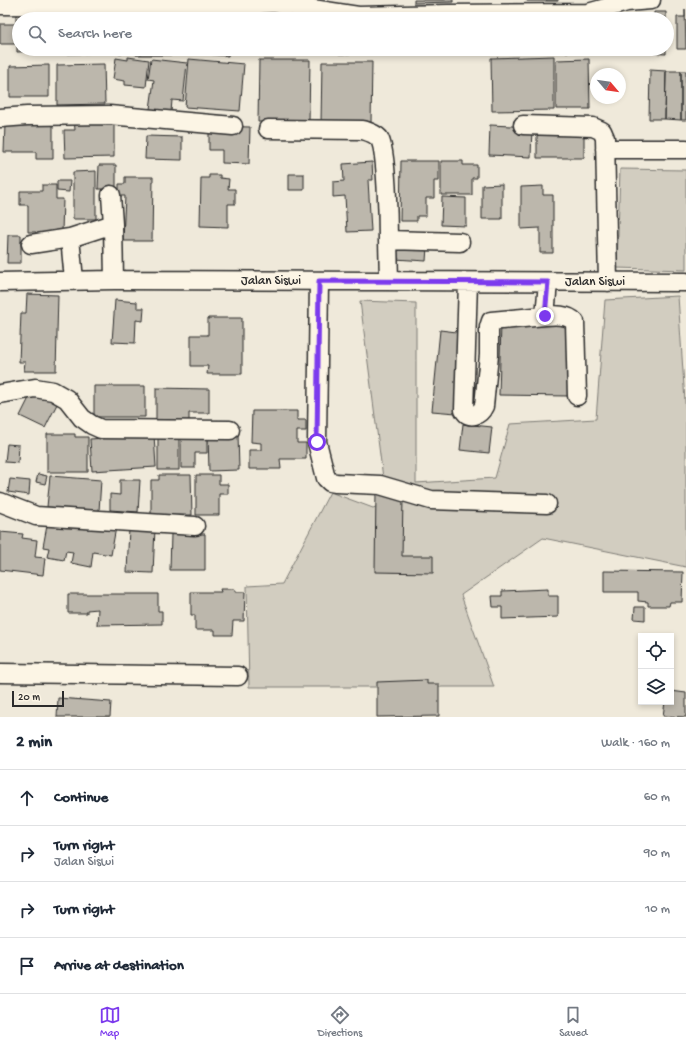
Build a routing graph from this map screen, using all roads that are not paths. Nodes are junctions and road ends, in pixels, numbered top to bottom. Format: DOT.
graph roads {
  1 [pos="651,0"];
  2 [pos="0,5"];
  3 [pos="332,12"];
  4 [pos="591,12"];
  5 [pos="0,118"];
  6 [pos="523,125"];
  7 [pos="232,126"];
  8 [pos="268,129"];
  9 [pos="605,148"];
  10 [pos="686,149"];
  11 [pos="111,195"];
  12 [pos="113,224"];
  13 [pos="70,238"];
  14 [pos="388,240"];
  15 [pos="460,242"];
  16 [pos="31,244"];
  17 [pos="74,280"];
  18 [pos="114,280"];
  19 [pos="389,280"];
  20 [pos="319,281"];
  21 [pos="0,282"];
  22 [pos="468,282"];
  23 [pos="548,282"];
  24 [pos="608,282"];
  25 [pos="686,282"];
  26 [pos="545,316"];
  27 [pos="0,394"];
  28 [pos="577,396"];
  29 [pos="230,430"];
  30 [pos="0,502"];
  31 [pos="547,504"];
  32 [pos="195,526"];
  33 [pos="0,673"];
  34 [pos="238,676"];
  1 -- 4 [label="street"];
  2 -- 3 [label="street"];
  5 -- 7 [label="street"];
  6 -- 9 [label="street"];
  8 -- 14 [label="street"];
  9 -- 10 [label="street"];
  9 -- 24 [label="street"];
  11 -- 12 [label="street"];
  12 -- 13 [label="street"];
  12 -- 18 [label="street"];
  13 -- 16 [label="street"];
  13 -- 17 [label="street"];
  14 -- 15 [label="street"];
  14 -- 19 [label="street"];
  17 -- 18 [label="street, Jalan Siswi"];
  17 -- 21 [label="street, Jalan Siswi"];
  18 -- 20 [label="street, Jalan Siswi"];
  19 -- 20 [label="street, Jalan Siswi"];
  19 -- 22 [label="street, Jalan Siswi"];
  20 -- 31 [label="street"];
  22 -- 23 [label="street, Jalan Siswi"];
  22 -- 26 [label="street"];
  23 -- 24 [label="street, Jalan Siswi"];
  23 -- 26 [label="street"];
  24 -- 25 [label="street, Jalan Siswi"];
  26 -- 28 [label="street"];
  27 -- 29 [label="street"];
  30 -- 32 [label="street"];
  33 -- 34 [label="street"];
}
